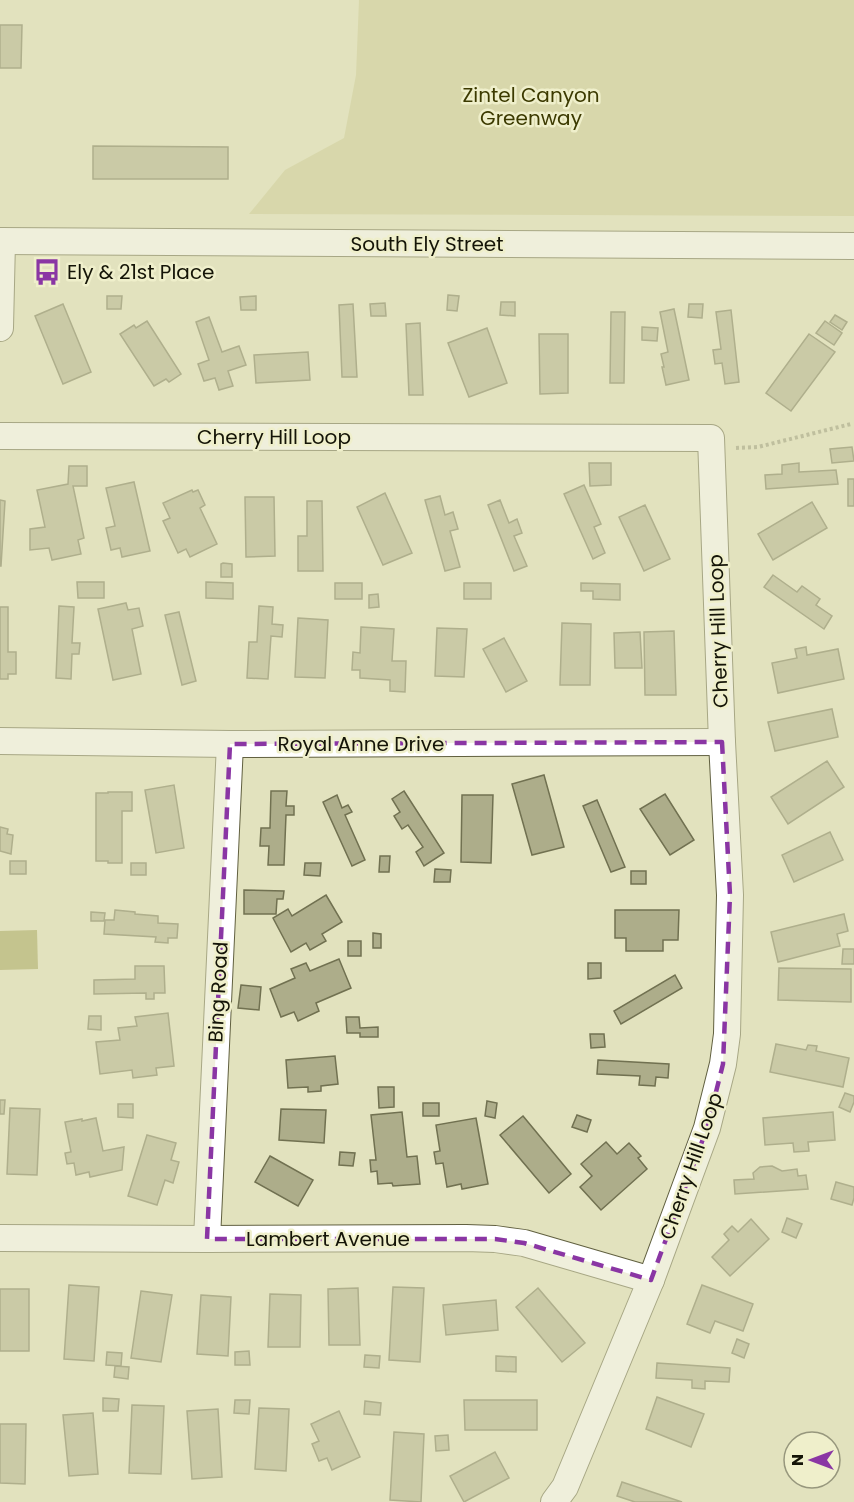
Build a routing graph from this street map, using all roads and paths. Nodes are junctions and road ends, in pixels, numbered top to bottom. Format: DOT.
graph roads {
  1 [pos="1,241"];
  2 [pos="854,246"];
  3 [pos="0,328"];
  4 [pos="851,424"];
  5 [pos="0,436"];
  6 [pos="711,448"];
  7 [pos="0,741"];
  8 [pos="722,742"];
  9 [pos="230,744"];
  10 [pos="0,1238"];
  11 [pos="207,1239"];
  12 [pos="651,1280"];
  13 [pos="554,1502"];
  1 -- 2 [label="street, South Ely Street"];
  1 -- 3 [label="street"];
  4 -- 6 [label="path"];
  5 -- 6 [label="street, Cherry Hill Loop"];
  6 -- 8 [label="street, Cherry Hill Loop"];
  7 -- 9 [label="street, Royal Anne Drive"];
  8 -- 9 [label="street, Royal Anne Drive"];
  8 -- 12 [label="street, Cherry Hill Loop"];
  9 -- 11 [label="street, Bing Road"];
  10 -- 11 [label="street, Lambert Avenue"];
  11 -- 12 [label="street, Lambert Avenue"];
  12 -- 13 [label="street, Cherry Hill Loop"];
}
